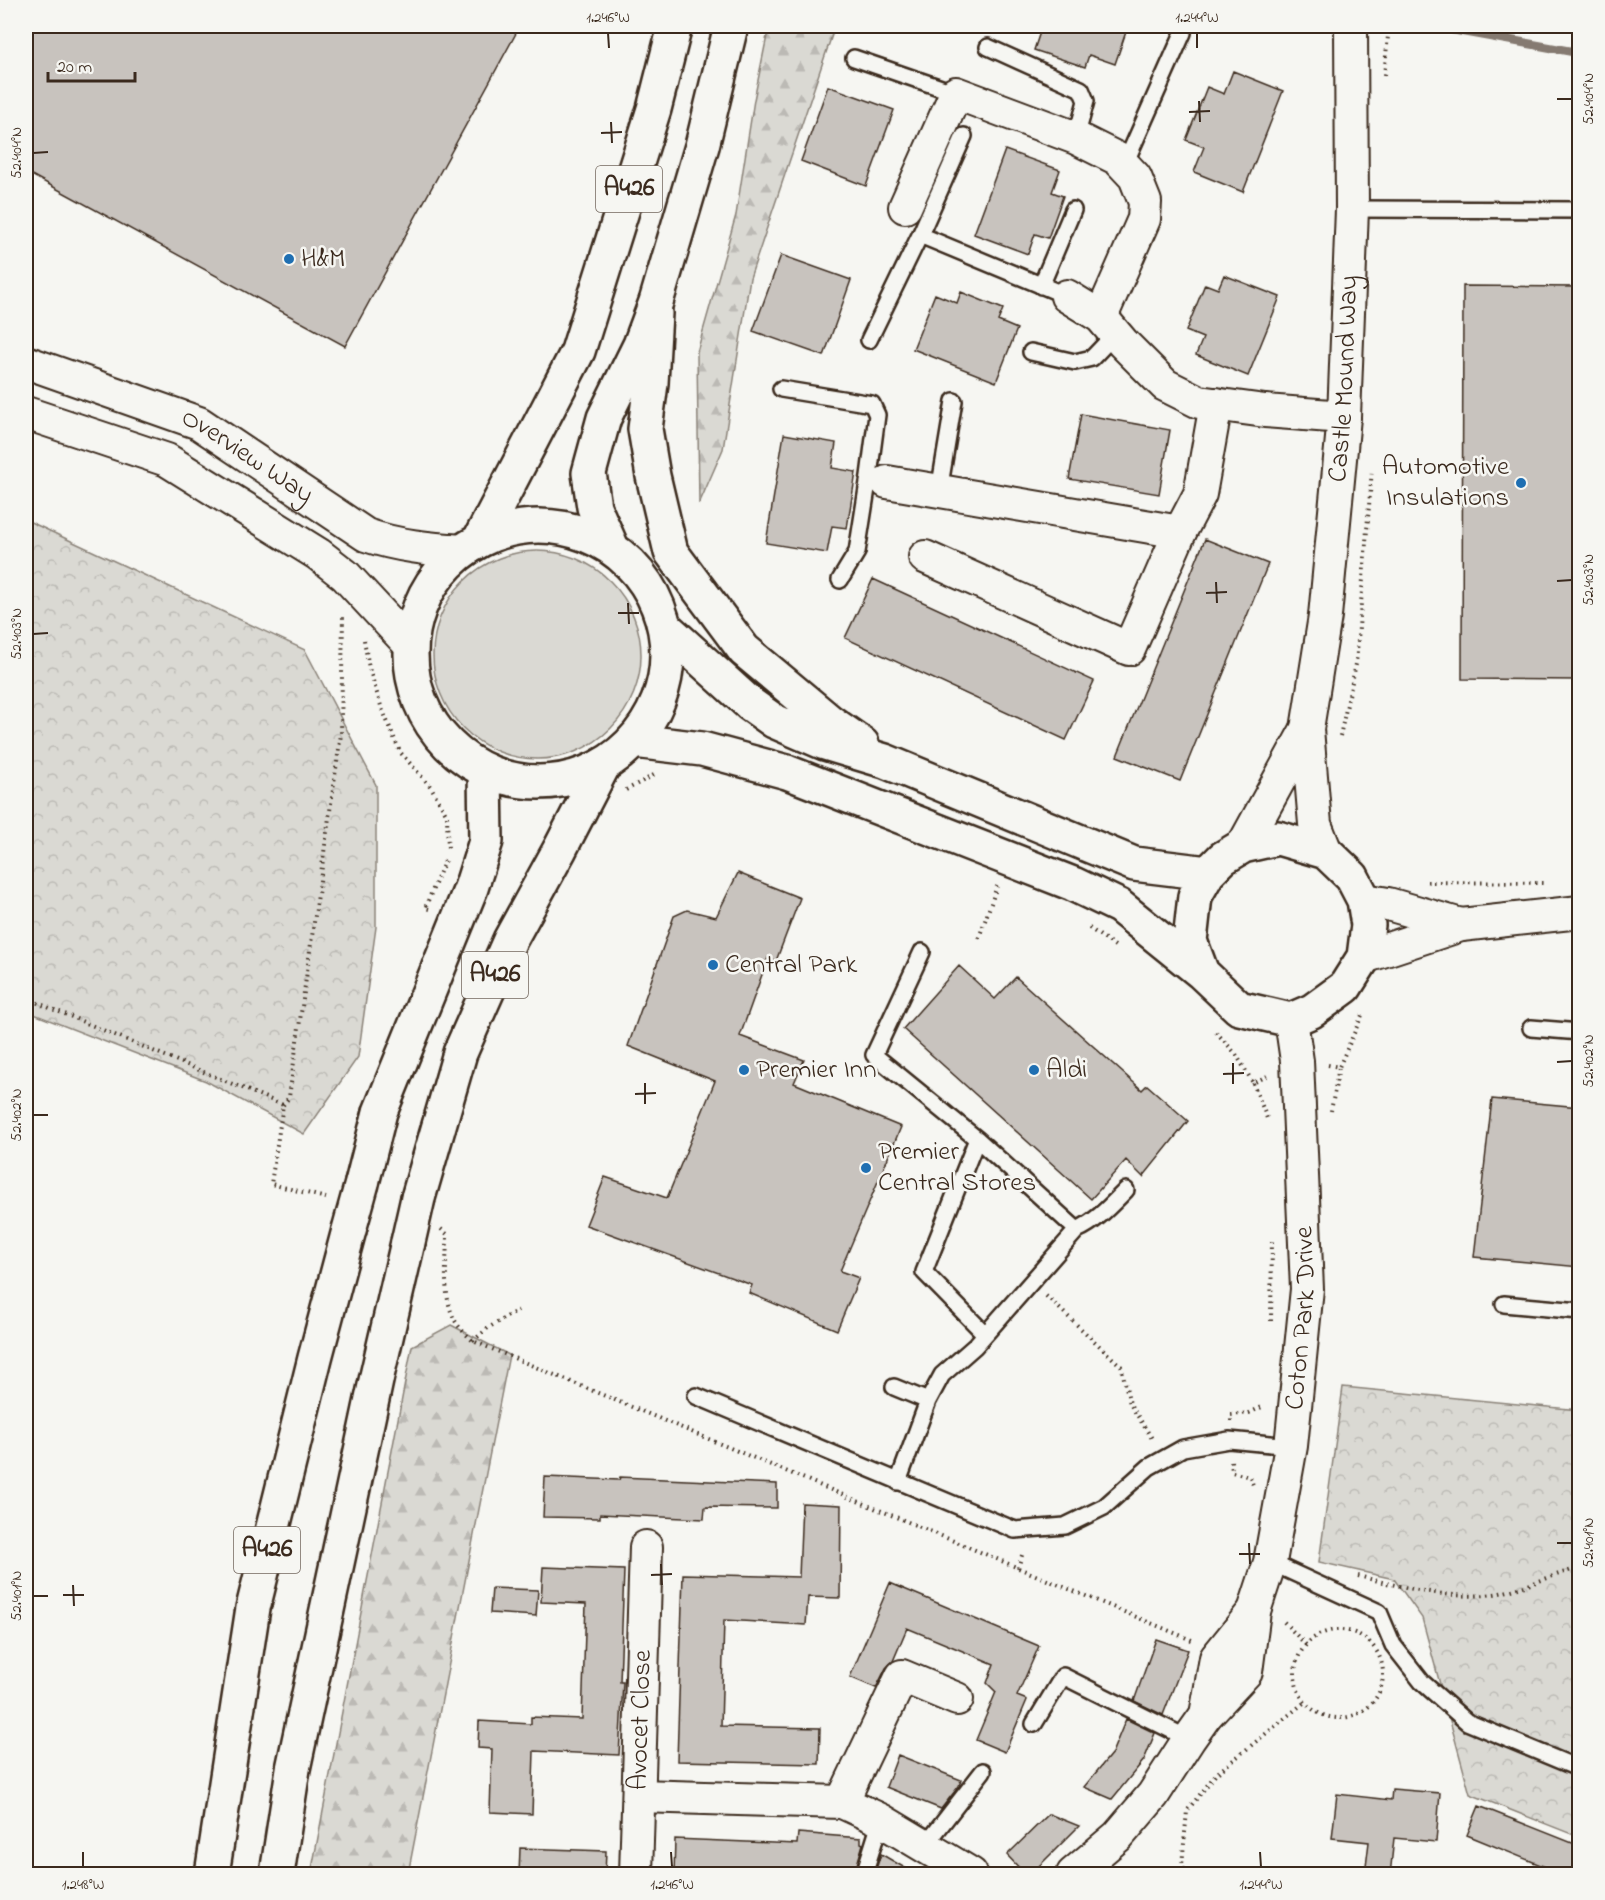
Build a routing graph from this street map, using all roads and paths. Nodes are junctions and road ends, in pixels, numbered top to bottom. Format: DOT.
graph roads {
  1 [pos="675,26"];
  2 [pos="731,26"];
  3 [pos="1351,26"];
  4 [pos="1389,26"];
  5 [pos="1183,33"];
  6 [pos="988,47"];
  7 [pos="854,57"];
  8 [pos="1383,85"];
  9 [pos="956,93"];
  10 [pos="964,136"];
  11 [pos="1076,138"];
  12 [pos="1124,165"];
  13 [pos="906,207"];
  14 [pos="1352,208"];
  15 [pos="1073,210"];
  16 [pos="1580,210"];
  17 [pos="920,235"];
  18 [pos="1054,291"];
  19 [pos="656,302"];
  20 [pos="1108,326"];
  21 [pos="869,340"];
  22 [pos="1031,352"];
  23 [pos="26,362"];
  24 [pos="781,389"];
  25 [pos="954,402"];
  26 [pos="1216,404"];
  27 [pos="26,413"];
  28 [pos="1344,417"];
  29 [pos="1372,465"];
  30 [pos="878,479"];
  31 [pos="939,491"];
  32 [pos="1180,532"];
  33 [pos="471,546"];
  34 [pos="612,548"];
  35 [pos="925,557"];
  36 [pos="840,580"];
  37 [pos="350,622"];
  38 [pos="665,627"];
  39 [pos="364,639"];
  40 [pos="411,646"];
  41 [pos="1307,729"];
  42 [pos="1340,737"];
  43 [pos="634,741"];
  44 [pos="885,761"];
  45 [pos="603,766"];
  46 [pos="485,771"];
  47 [pos="662,774"];
  48 [pos="624,791"];
  49 [pos="1243,846"];
  50 [pos="1326,852"];
  51 [pos="1208,873"];
  52 [pos="987,881"];
  53 [pos="1419,881"];
  54 [pos="1557,883"];
  55 [pos="1364,900"];
  56 [pos="1580,912"];
  57 [pos="457,921"];
  58 [pos="1081,923"];
  59 [pos="1461,925"];
  60 [pos="979,938"];
  61 [pos="1121,950"];
  62 [pos="922,952"];
  63 [pos="1364,957"];
  64 [pos="1202,973"];
  65 [pos="26,998"];
  66 [pos="1365,1010"];
  67 [pos="1291,1020"];
  68 [pos="1213,1028"];
  69 [pos="1531,1028"];
  70 [pos="1580,1032"];
  71 [pos="1296,1061"];
  72 [pos="1252,1083"];
  73 [pos="283,1104"];
  74 [pos="1271,1127"];
  75 [pos="977,1139"];
  76 [pos="1126,1190"];
  77 [pos="318,1196"];
  78 [pos="440,1228"];
  79 [pos="1077,1230"];
  80 [pos="1272,1231"];
  81 [pos="1030,1282"];
  82 [pos="1504,1304"];
  83 [pos="518,1311"];
  84 [pos="1580,1311"];
  85 [pos="1271,1325"];
  86 [pos="985,1334"];
  87 [pos="474,1341"];
  88 [pos="894,1387"];
  89 [pos="1266,1395"];
  90 [pos="696,1396"];
  91 [pos="928,1401"];
  92 [pos="1229,1440"];
  93 [pos="1291,1446"];
  94 [pos="1162,1460"];
  95 [pos="898,1482"];
  96 [pos="1254,1488"];
  97 [pos="646,1547"];
  98 [pos="1270,1562"];
  99 [pos="1580,1568"];
  100 [pos="1387,1583"];
  101 [pos="1254,1611"];
  102 [pos="1221,1652"];
  103 [pos="957,1699"];
  104 [pos="1305,1702"];
  105 [pos="1034,1724"];
  106 [pos="1197,1727"];
  107 [pos="1580,1769"];
  108 [pos="983,1771"];
  109 [pos="639,1796"];
  110 [pos="842,1802"];
  111 [pos="881,1821"];
  112 [pos="925,1846"];
  113 [pos="212,1875"];
  114 [pos="277,1875"];
  115 [pos="636,1875"];
  116 [pos="864,1875"];
  117 [pos="971,1875"];
  118 [pos="1073,1875"];
  119 [pos="1186,1875"];
  1 -- 33 [label="main road, A426"];
  2 -- 19 [label="main road, A426"];
  3 -- 14 [label="street, Castle Mound Way"];
  4 -- 8 [label="path"];
  5 -- 12 [label="lane"];
  6 -- 11 [label="lane"];
  7 -- 9 [label="lane"];
  9 -- 11 [label="street"];
  9 -- 13 [label="street"];
  10 -- 17 [label="lane"];
  11 -- 12 [label="street"];
  12 -- 20 [label="street"];
  14 -- 16 [label="lane"];
  14 -- 28 [label="street, Castle Mound Way"];
  15 -- 18 [label="lane"];
  17 -- 18 [label="lane"];
  17 -- 21 [label="lane"];
  18 -- 20 [label="street"];
  19 -- 34 [label="main road, A426"];
  19 -- 44 [label="main road"];
  20 -- 22 [label="lane"];
  20 -- 26 [label="street"];
  23 -- 33 [label="street, Overview Way"];
  24 -- 30 [label="lane"];
  25 -- 31 [label="lane"];
  26 -- 28 [label="street"];
  26 -- 32 [label="street"];
  27 -- 40 [label="street, Overview Way"];
  28 -- 41 [label="street, Castle Mound Way"];
  29 -- 42 [label="path"];
  30 -- 31 [label="street"];
  30 -- 36 [label="lane"];
  31 -- 32 [label="street"];
  32 -- 35 [label="street"];
  33 -- 34 [label="main road"];
  33 -- 40 [label="main road"];
  34 -- 38 [label="main road"];
  37 -- 73 [label="path"];
  38 -- 43 [label="main road"];
  38 -- 44 [label="main road"];
  39 -- 57 [label="path"];
  40 -- 46 [label="main road"];
  41 -- 49 [label="street, Castle Mound Way"];
  41 -- 50 [label="street, Castle Mound Way"];
  43 -- 45 [label="main road"];
  43 -- 64 [label="main road"];
  44 -- 51 [label="main road"];
  45 -- 46 [label="main road"];
  45 -- 114 [label="main road, A426, bridge"];
  46 -- 57 [label="main road, A426"];
  47 -- 48 [label="path"];
  49 -- 50 [label="main road"];
  49 -- 51 [label="main road"];
  50 -- 55 [label="main road"];
  51 -- 64 [label="main road"];
  52 -- 60 [label="path"];
  53 -- 54 [label="path"];
  55 -- 59 [label="street"];
  55 -- 63 [label="main road"];
  56 -- 59 [label="street"];
  57 -- 113 [label="main road, A426, bridge"];
  58 -- 61 [label="path"];
  59 -- 63 [label="street"];
  62 -- 75 [label="lane"];
  63 -- 67 [label="main road"];
  64 -- 67 [label="main road"];
  65 -- 73 [label="path"];
  66 -- 71 [label="path"];
  67 -- 71 [label="street, Coton Park Drive"];
  68 -- 72 [label="path"];
  69 -- 70 [label="lane"];
  71 -- 72 [label="path"];
  71 -- 93 [label="street, Coton Park Drive"];
  72 -- 74 [label="path"];
  73 -- 77 [label="path"];
  75 -- 79 [label="lane"];
  75 -- 86 [label="lane"];
  76 -- 79 [label="lane"];
  78 -- 87 [label="path"];
  79 -- 81 [label="lane"];
  80 -- 85 [label="path"];
  81 -- 86 [label="lane"];
  81 -- 94 [label="path"];
  82 -- 84 [label="lane"];
  83 -- 87 [label="path"];
  86 -- 91 [label="lane"];
  87 -- 102 [label="path"];
  88 -- 91 [label="lane"];
  89 -- 92 [label="path"];
  90 -- 95 [label="lane"];
  91 -- 95 [label="lane"];
  92 -- 93 [label="lane"];
  92 -- 94 [label="lane"];
  92 -- 96 [label="path"];
  93 -- 98 [label="street, Coton Park Drive"];
  94 -- 95 [label="lane"];
  97 -- 109 [label="street, Avocet Close"];
  98 -- 101 [label="street, Coton Park Drive"];
  98 -- 107 [label="lane"];
  99 -- 100 [label="path"];
  101 -- 102 [label="street, Coton Park Drive"];
  101 -- 106 [label="street, Coton Park Drive"];
  102 -- 106 [label="street, Coton Park Drive"];
  103 -- 110 [label="street"];
  104 -- 104 [label="path"];
  104 -- 119 [label="path"];
  105 -- 106 [label="lane"];
  106 -- 118 [label="street, Coton Park Drive"];
  108 -- 112 [label="lane"];
  109 -- 110 [label="street, Avocet Close"];
  109 -- 115 [label="street"];
  110 -- 111 [label="street, Avocet Close"];
  111 -- 112 [label="street, Avocet Close"];
  111 -- 116 [label="lane"];
  112 -- 117 [label="street, Avocet Close"];
}
